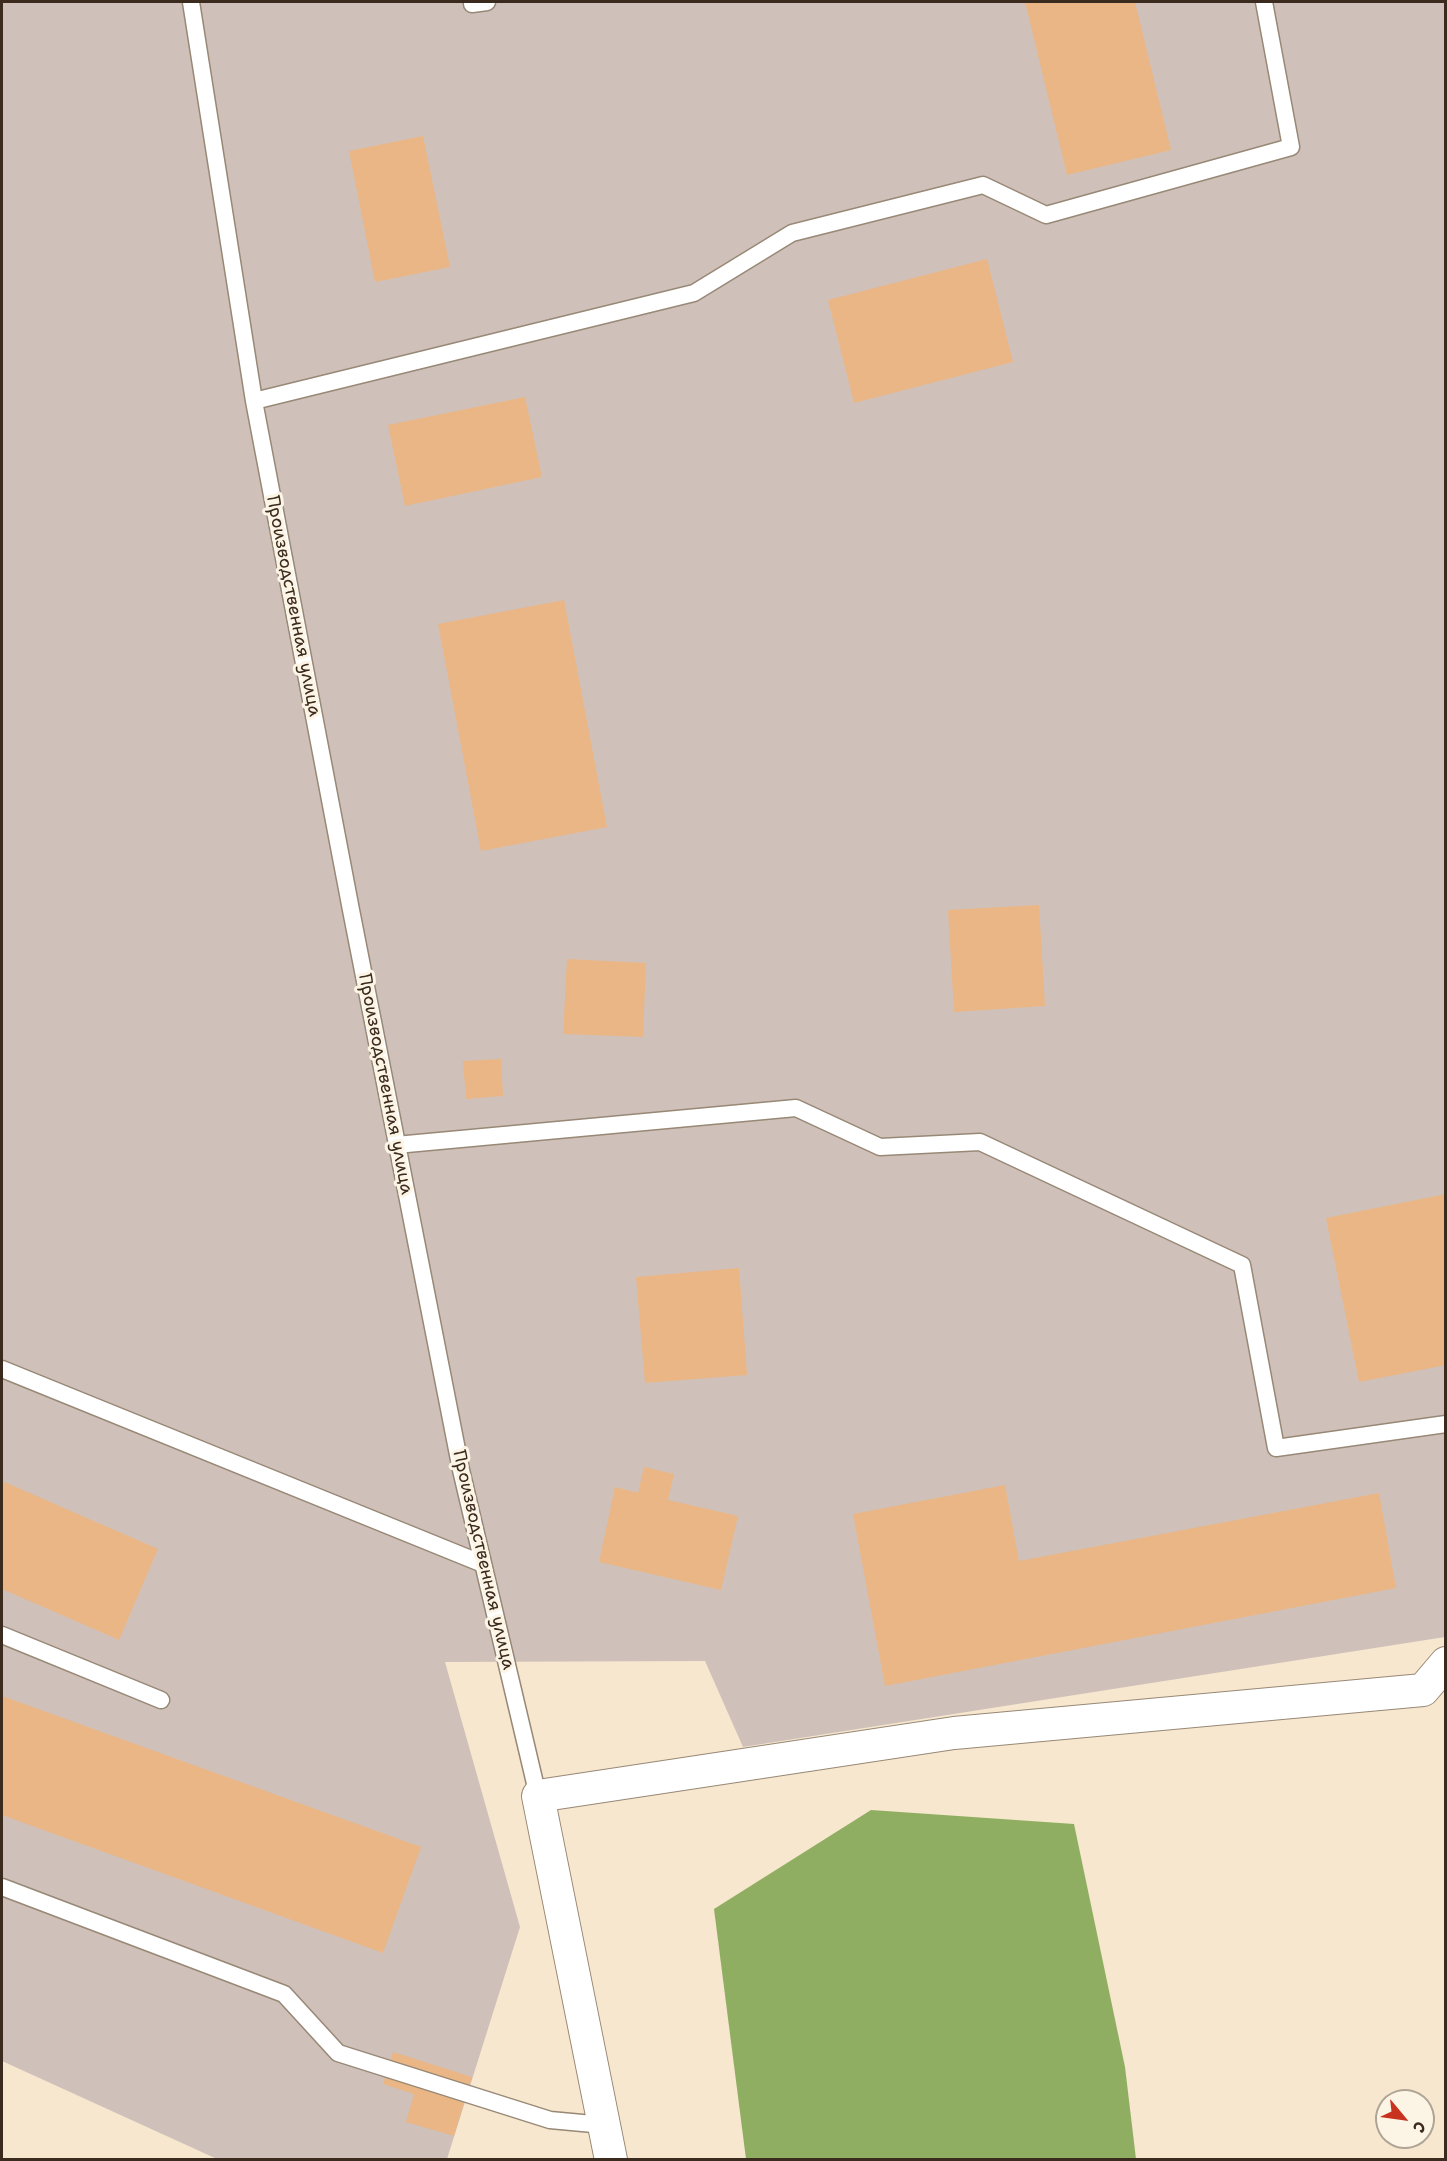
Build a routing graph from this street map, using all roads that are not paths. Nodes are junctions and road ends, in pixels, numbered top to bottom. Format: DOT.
graph roads {
  1 [pos="191,2"];
  2 [pos="472,2"];
  3 [pos="487,2"];
  4 [pos="1264,2"];
  5 [pos="254,401"];
  6 [pos="396,1145"];
  7 [pos="2,1369"];
  8 [pos="1446,1424"];
  9 [pos="483,1564"];
  10 [pos="2,1635"];
  11 [pos="1446,1663"];
  12 [pos="161,1700"];
  13 [pos="538,1796"];
  14 [pos="2,1887"];
  15 [pos="604,2125"];
  16 [pos="611,2160"];
  1 -- 5 [label="lane, Производственная улица"];
  2 -- 3 [label="lane"];
  4 -- 5 [label="lane"];
  5 -- 6 [label="lane, Производственная улица"];
  6 -- 8 [label="lane"];
  6 -- 9 [label="lane, Производственная улица"];
  7 -- 9 [label="lane"];
  9 -- 13 [label="lane, Производственная улица"];
  10 -- 12 [label="lane"];
  11 -- 13 [label="street"];
  13 -- 15 [label="street, Производственная улица"];
  14 -- 15 [label="lane"];
  15 -- 16 [label="street, Производственная улица"];
}
